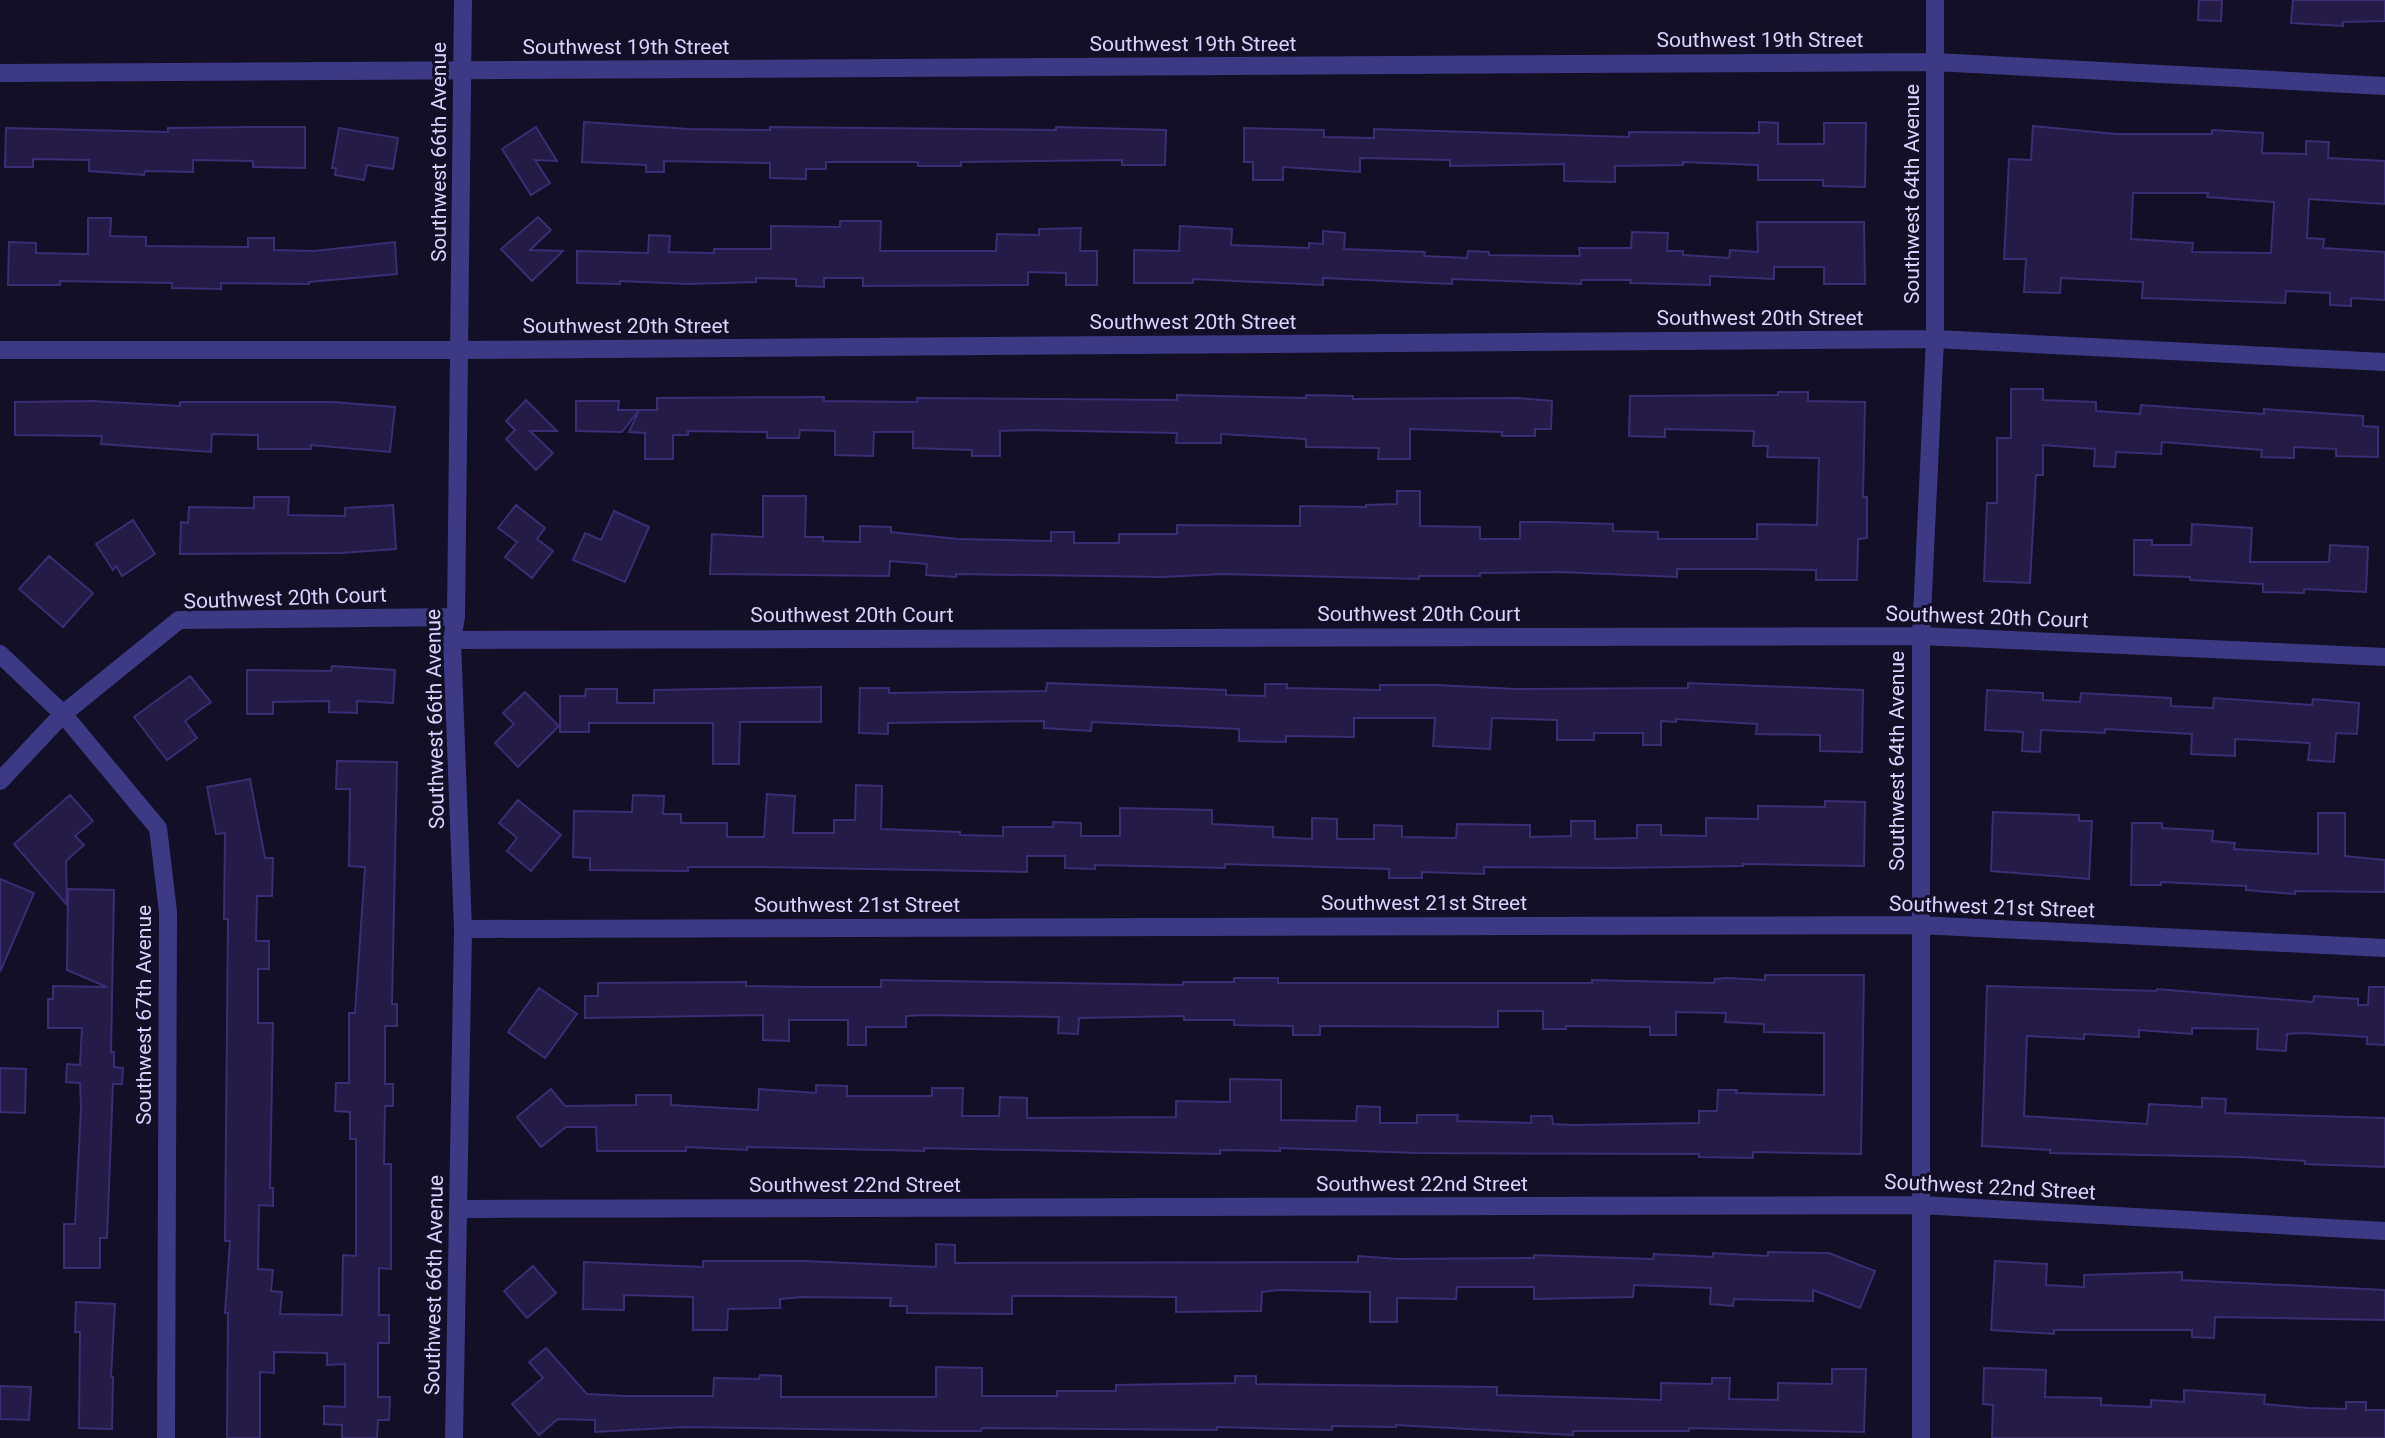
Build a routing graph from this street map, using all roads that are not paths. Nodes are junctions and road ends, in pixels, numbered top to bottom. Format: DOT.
graph roads {
  1 [pos="463,0"];
  2 [pos="1935,0"];
  3 [pos="1935,62"];
  4 [pos="463,71"];
  5 [pos="0,73"];
  6 [pos="2385,86"];
  7 [pos="1935,339"];
  8 [pos="0,350"];
  9 [pos="460,350"];
  10 [pos="2385,362"];
  11 [pos="456,617"];
  12 [pos="1921,636"];
  13 [pos="452,640"];
  14 [pos="0,654"];
  15 [pos="2385,657"];
  16 [pos="63,714"];
  17 [pos="0,781"];
  18 [pos="1919,925"];
  19 [pos="463,929"];
  20 [pos="2385,948"];
  21 [pos="1921,1205"];
  22 [pos="458,1209"];
  23 [pos="2385,1231"];
  24 [pos="166,1438"];
  25 [pos="454,1438"];
  26 [pos="1921,1438"];
  1 -- 4 [label="street, Southwest 66th Avenue"];
  2 -- 3 [label="street, Southwest 64th Avenue"];
  3 -- 4 [label="street, Southwest 19th Street"];
  3 -- 6 [label="street, Southwest 19th Street"];
  3 -- 7 [label="street, Southwest 64th Avenue"];
  4 -- 5 [label="street, Southwest 19th Street"];
  4 -- 9 [label="street, Southwest 66th Avenue"];
  7 -- 9 [label="street, Southwest 20th Street"];
  7 -- 10 [label="street, Southwest 20th Street"];
  7 -- 12 [label="street, Southwest 64th Avenue"];
  8 -- 9 [label="street, Southwest 20th Street"];
  9 -- 11 [label="street, Southwest 66th Avenue"];
  11 -- 13 [label="street, Southwest 66th Avenue"];
  11 -- 16 [label="street, Southwest 20th Court"];
  12 -- 13 [label="street, Southwest 20th Court"];
  12 -- 15 [label="street, Southwest 20th Court"];
  12 -- 18 [label="street, Southwest 64th Avenue"];
  13 -- 19 [label="street, Southwest 66th Avenue"];
  14 -- 16 [label="street, Southwest 67th Avenue"];
  16 -- 17 [label="street, Southwest 20th Court"];
  16 -- 24 [label="street, Southwest 67th Avenue"];
  18 -- 19 [label="street, Southwest 21st Street"];
  18 -- 20 [label="street, Southwest 21st Street"];
  18 -- 21 [label="street, Southwest 64th Avenue"];
  19 -- 22 [label="street, Southwest 66th Avenue"];
  21 -- 22 [label="street, Southwest 22nd Street"];
  21 -- 23 [label="street, Southwest 22nd Street"];
  21 -- 26 [label="street, Southwest 64th Avenue"];
  22 -- 25 [label="street, Southwest 66th Avenue"];
}
